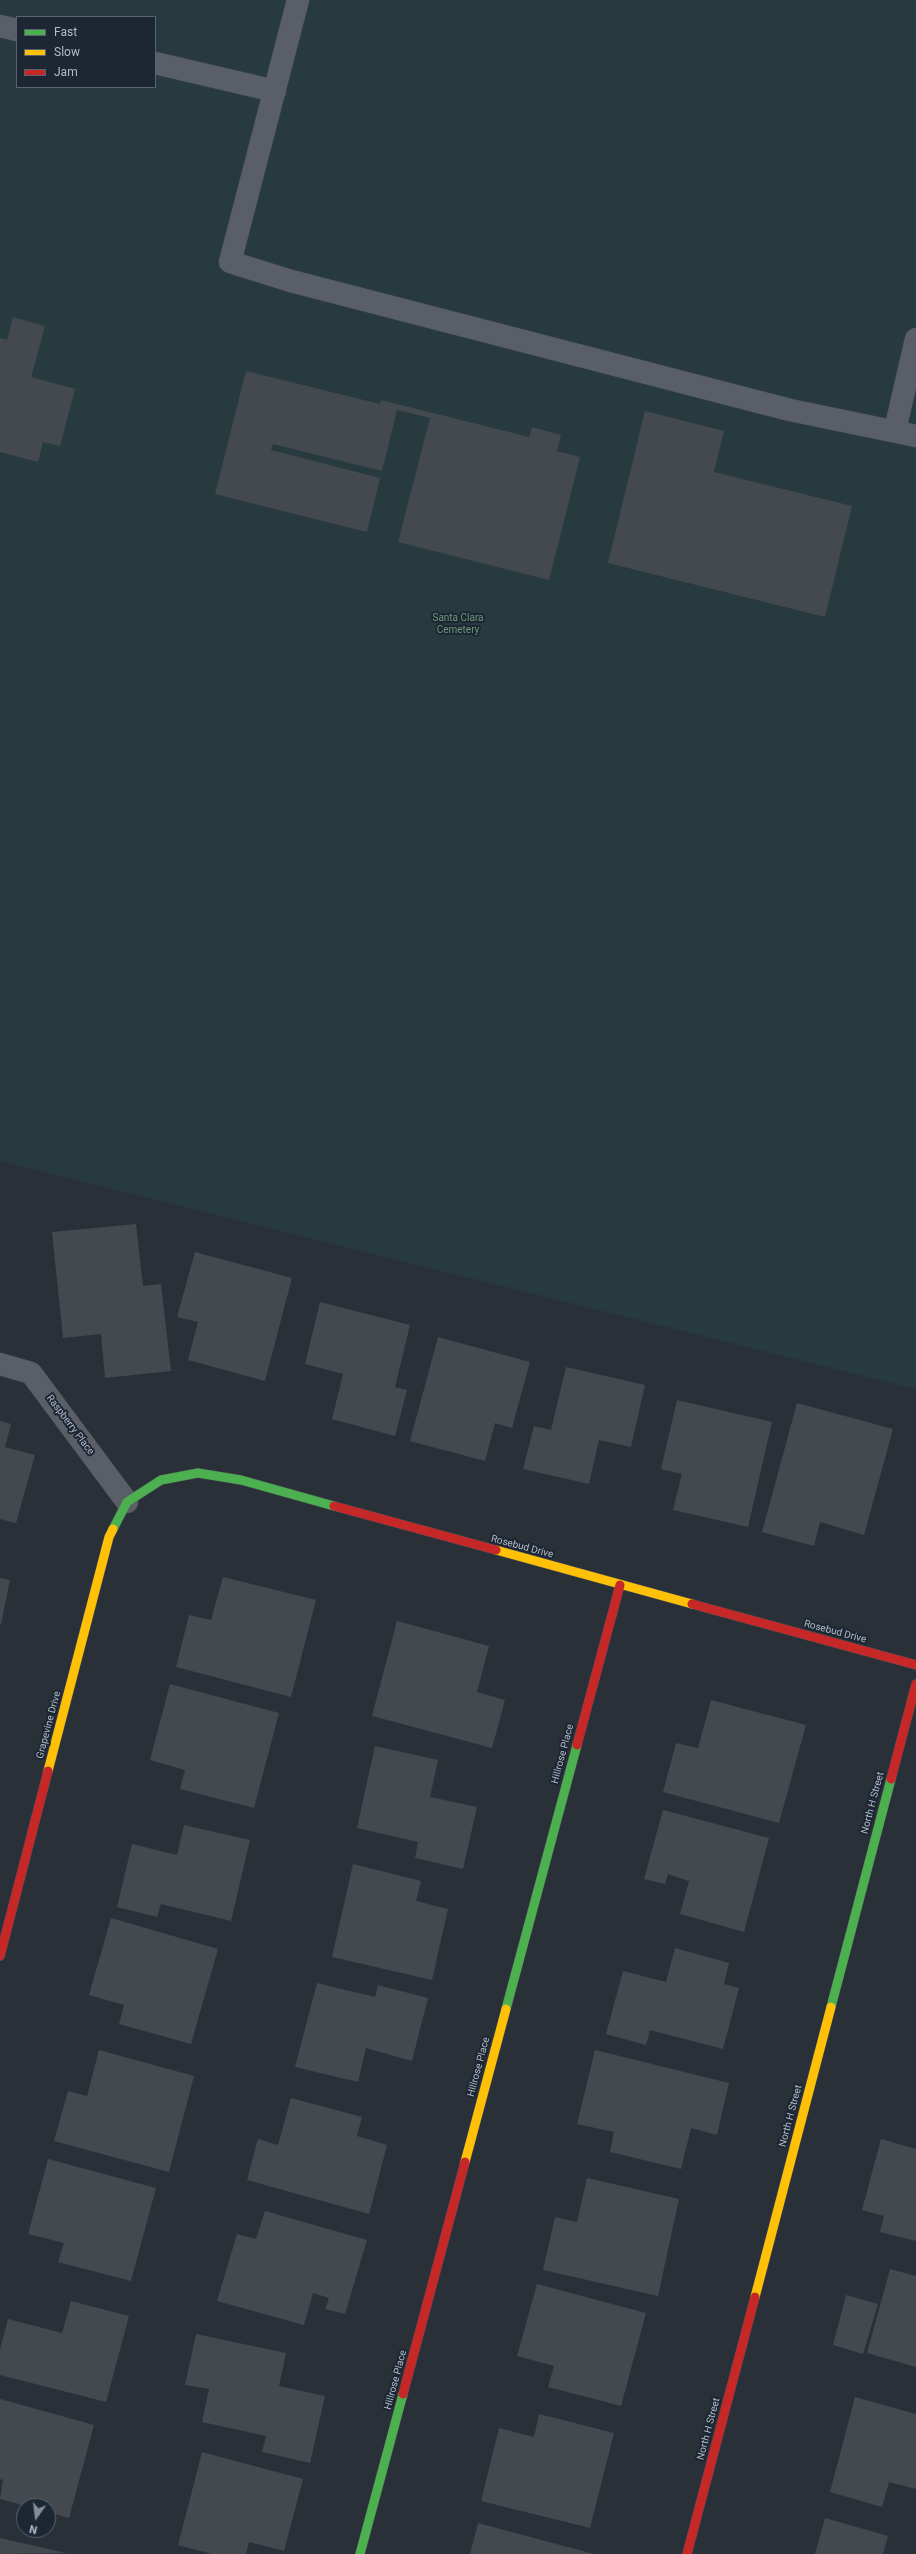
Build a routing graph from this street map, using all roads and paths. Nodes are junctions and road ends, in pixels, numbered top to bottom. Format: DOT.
graph roads {
  1 [pos="298,0"];
  2 [pos="0,26"];
  3 [pos="16,30"];
  4 [pos="156,63"];
  5 [pos="275,91"];
  6 [pos="916,339"];
  7 [pos="895,430"];
  8 [pos="916,436"];
  9 [pos="0,1364"];
  10 [pos="127,1502"];
  11 [pos="620,1585"];
  12 [pos="916,1664"];
  13 [pos="916,1684"];
  14 [pos="0,1956"];
  15 [pos="360,2554"];
  16 [pos="687,2554"];
  1 -- 5 [label="lane"];
  2 -- 3 [label="lane"];
  4 -- 5 [label="lane"];
  5 -- 7 [label="lane"];
  6 -- 7 [label="lane"];
  7 -- 8 [label="lane"];
  9 -- 10 [label="lane, Raspberry Place"];
  10 -- 11 [label="street, Rosebud Drive"];
  10 -- 14 [label="street, Grapevine Drive"];
  11 -- 12 [label="street, Rosebud Drive"];
  11 -- 15 [label="street, Hillrose Place"];
  13 -- 16 [label="street, North H Street"];
}
